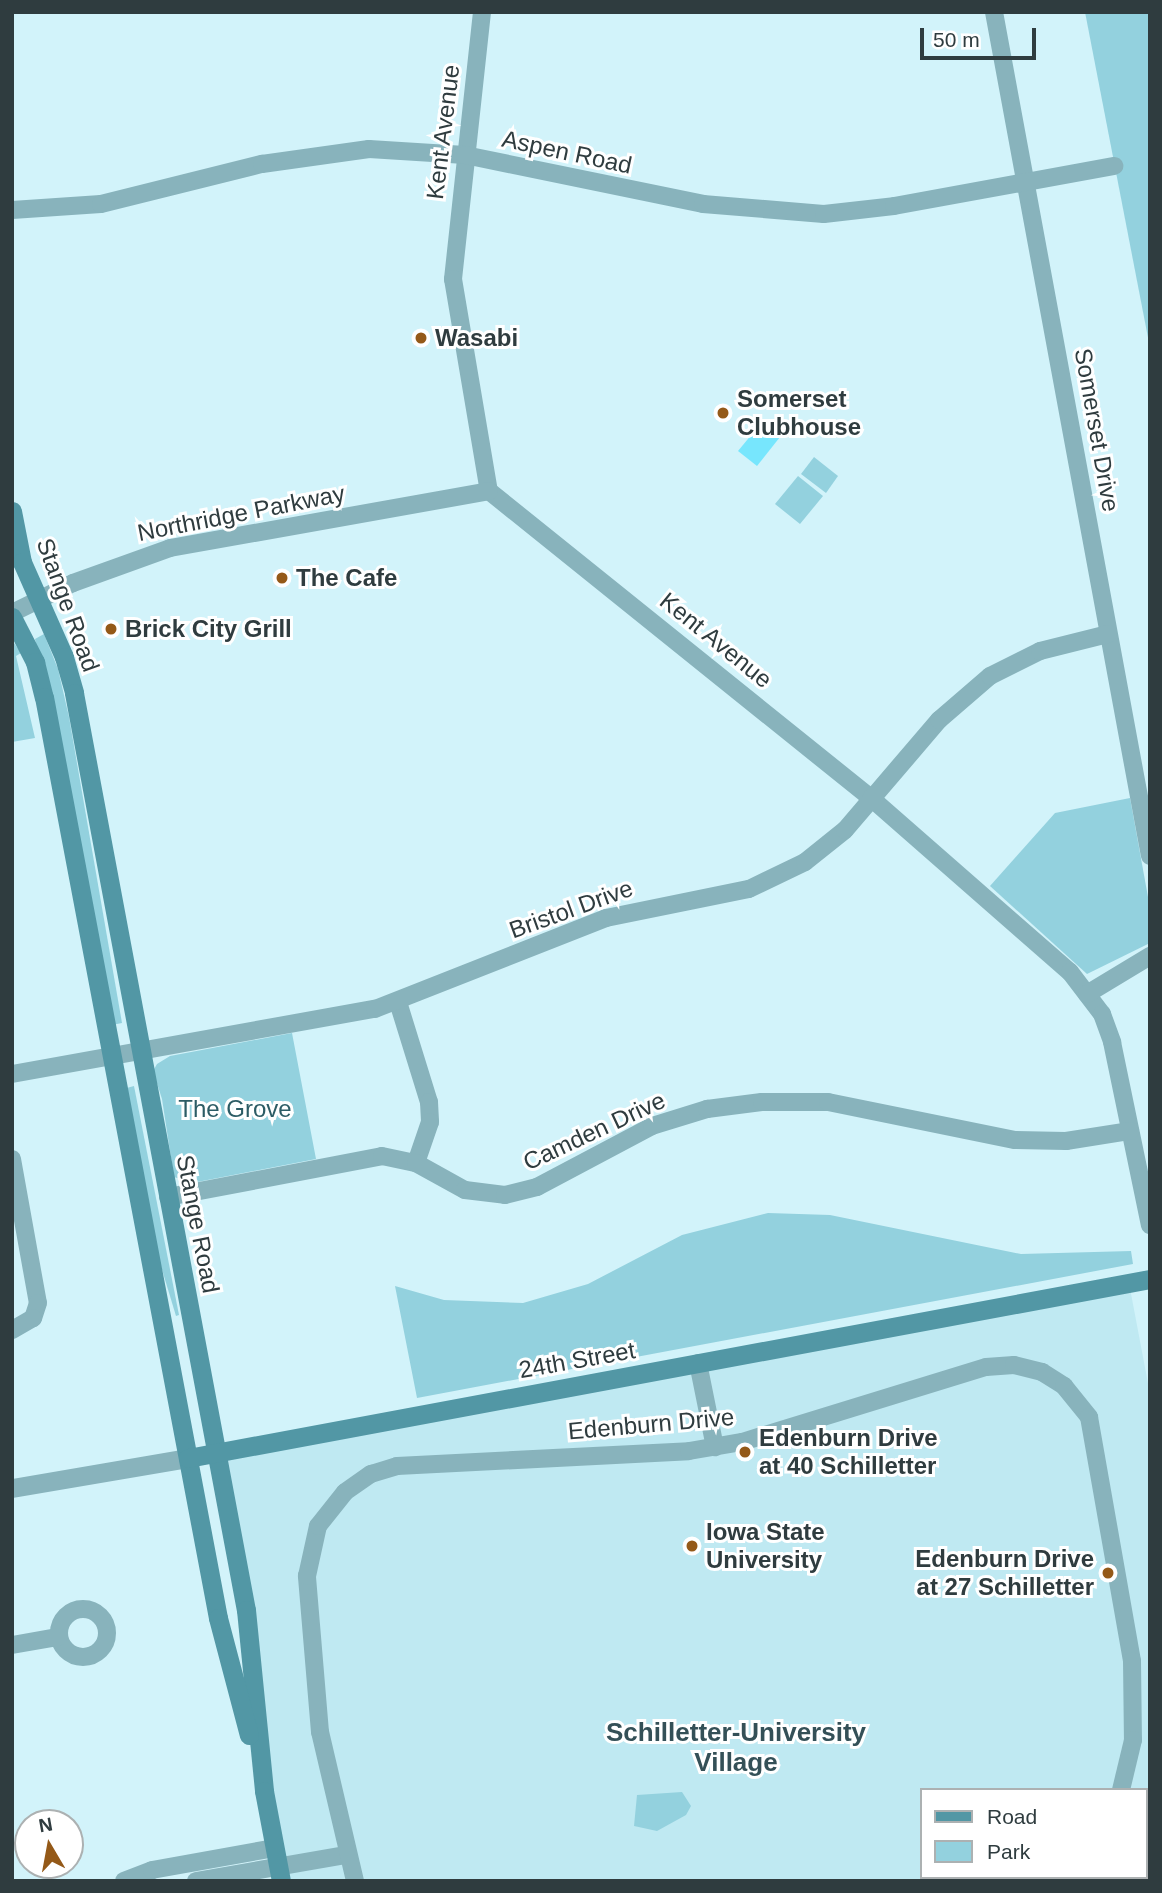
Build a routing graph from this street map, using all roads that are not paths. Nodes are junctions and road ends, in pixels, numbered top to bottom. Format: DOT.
graph roads {
  1 [pos="482,12"];
  2 [pos="993,12"];
  3 [pos="465,155"];
  4 [pos="1114,166"];
  5 [pos="1028,180"];
  6 [pos="12,209"];
  7 [pos="489,491"];
  8 [pos="12,511"];
  9 [pos="38,600"];
  10 [pos="12,615"];
  11 [pos="1108,634"];
  12 [pos="871,798"];
  13 [pos="1150,856"];
  14 [pos="1150,956"];
  15 [pos="1087,994"];
  16 [pos="398,1002"];
  17 [pos="139,1052"];
  18 [pos="112,1057"];
  19 [pos="12,1074"];
  20 [pos="1130,1131"];
  21 [pos="12,1159"];
  22 [pos="416,1163"];
  23 [pos="168,1197"];
  24 [pos="1150,1225"];
  25 [pos="1150,1279"];
  26 [pos="15,1329"];
  27 [pos="698,1363"];
  28 [pos="715,1447"];
  29 [pos="216,1453"];
  30 [pos="188,1458"];
  31 [pos="12,1488"];
  32 [pos="58,1637"];
  33 [pos="12,1645"];
  34 [pos="1121,1788"];
  35 [pos="264,1791"];
  36 [pos="345,1855"];
  37 [pos="278,1866"];
  38 [pos="124,1881"];
  39 [pos="196,1881"];
  40 [pos="355,1881"];
  1 -- 3 [label="street, Kent Avenue"];
  2 -- 5 [label="street, Somerset Drive"];
  3 -- 5 [label="street, Aspen Road"];
  3 -- 6 [label="street, Aspen Road"];
  3 -- 7 [label="street, Kent Avenue"];
  4 -- 5 [label="street, Aspen Road"];
  5 -- 11 [label="street, Somerset Drive"];
  7 -- 9 [label="street, Northridge Parkway"];
  7 -- 12 [label="street, Kent Avenue"];
  8 -- 9 [label="main road, Stange Road"];
  9 -- 10 [label="street, Northridge Parkway"];
  9 -- 17 [label="main road, Stange Road"];
  10 -- 18 [label="main road, Stange Road"];
  11 -- 12 [label="street, Bristol Drive"];
  11 -- 13 [label="street, Somerset Drive"];
  12 -- 15 [label="street, Kent Avenue"];
  12 -- 16 [label="street, Bristol Drive"];
  14 -- 15 [label="street"];
  15 -- 20 [label="street, Kent Avenue"];
  16 -- 17 [label="street, Bristol Drive"];
  16 -- 22 [label="street"];
  17 -- 18 [label="street, Bristol Drive"];
  17 -- 23 [label="main road, Stange Road"];
  18 -- 19 [label="street, Bristol Drive"];
  18 -- 30 [label="main road, Stange Road"];
  20 -- 22 [label="street, Camden Drive"];
  20 -- 24 [label="street, Kent Avenue"];
  21 -- 26 [label="street"];
  22 -- 23 [label="street, Camden Drive"];
  23 -- 29 [label="main road, Stange Road"];
  25 -- 27 [label="main road, 24th Street"];
  27 -- 28 [label="street"];
  27 -- 29 [label="main road, 24th Street"];
  28 -- 34 [label="street, Edenburn Drive"];
  28 -- 36 [label="street, Edenburn Drive"];
  29 -- 30 [label="main road, 24th Street"];
  29 -- 35 [label="main road, Stange Road"];
  30 -- 31 [label="street, 24th Street"];
  30 -- 35 [label="main road, Stange Road"];
  32 -- 33 [label="street"];
  35 -- 37 [label="main road, Stange Road"];
  36 -- 37 [label="street"];
  36 -- 40 [label="street, Edenburn Drive"];
  37 -- 38 [label="street"];
  37 -- 39 [label="street"];
}
